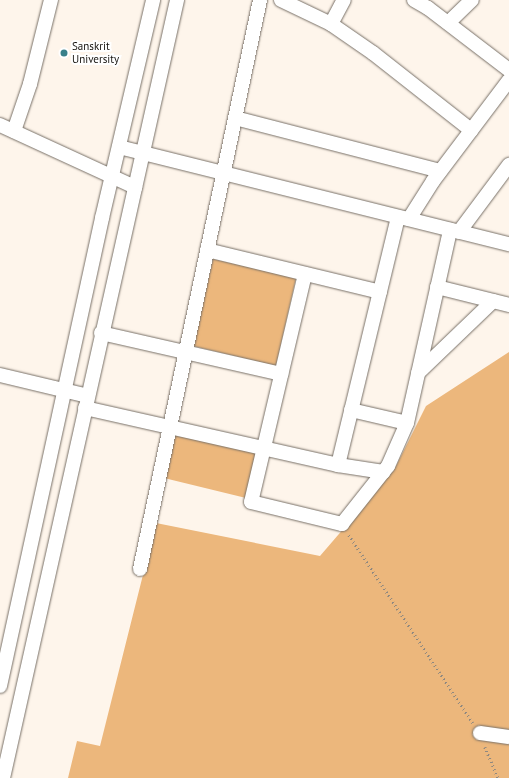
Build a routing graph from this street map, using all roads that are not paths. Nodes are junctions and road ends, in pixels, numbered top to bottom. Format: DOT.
graph roads {
  1 [pos="51,0"];
  2 [pos="153,0"];
  3 [pos="177,0"];
  4 [pos="260,0"];
  5 [pos="281,0"];
  6 [pos="344,0"];
  7 [pos="414,0"];
  8 [pos="472,0"];
  9 [pos="431,4"];
  10 [pos="448,23"];
  11 [pos="331,24"];
  12 [pos="509,70"];
  13 [pos="509,80"];
  14 [pos="235,118"];
  15 [pos="0,127"];
  16 [pos="471,130"];
  17 [pos="14,131"];
  18 [pos="119,147"];
  19 [pos="142,153"];
  20 [pos="509,165"];
  21 [pos="440,171"];
  22 [pos="224,173"];
  23 [pos="112,176"];
  24 [pos="134,186"];
  25 [pos="403,218"];
  26 [pos="454,231"];
  27 [pos="509,244"];
  28 [pos="207,250"];
  29 [pos="305,274"];
  30 [pos="437,287"];
  31 [pos="380,292"];
  32 [pos="493,301"];
  33 [pos="509,305"];
  34 [pos="101,333"];
  35 [pos="185,352"];
  36 [pos="418,373"];
  37 [pos="281,374"];
  38 [pos="0,375"];
  39 [pos="64,391"];
  40 [pos="86,402"];
  41 [pos="351,410"];
  42 [pos="407,422"];
  43 [pos="170,427"];
  44 [pos="264,448"];
  45 [pos="338,465"];
  46 [pos="383,472"];
  47 [pos="140,569"];
  48 [pos="0,686"];
  49 [pos="480,733"];
  50 [pos="509,737"];
  51 [pos="4,778"];
  1 -- 17 [label="street"];
  2 -- 18 [label="street"];
  3 -- 19 [label="street"];
  4 -- 14 [label="street"];
  5 -- 11 [label="street"];
  6 -- 11 [label="street"];
  7 -- 9 [label="street"];
  8 -- 10 [label="street"];
  9 -- 10 [label="street"];
  10 -- 12 [label="street"];
  11 -- 16 [label="street"];
  13 -- 16 [label="street"];
  14 -- 21 [label="street"];
  14 -- 22 [label="street"];
  15 -- 17 [label="street"];
  16 -- 21 [label="street"];
  17 -- 23 [label="street"];
  18 -- 19 [label="street"];
  18 -- 23 [label="street"];
  19 -- 22 [label="street"];
  19 -- 24 [label="street"];
  20 -- 26 [label="street"];
  21 -- 25 [label="street"];
  22 -- 25 [label="street"];
  22 -- 28 [label="street"];
  23 -- 24 [label="street"];
  23 -- 39 [label="street"];
  24 -- 34 [label="street"];
  25 -- 26 [label="street"];
  25 -- 31 [label="street"];
  26 -- 27 [label="street"];
  26 -- 30 [label="street"];
  28 -- 29 [label="street"];
  28 -- 35 [label="street"];
  29 -- 31 [label="street"];
  29 -- 37 [label="street"];
  30 -- 32 [label="street"];
  30 -- 36 [label="street"];
  31 -- 41 [label="street"];
  32 -- 33 [label="street"];
  32 -- 36 [label="street"];
  34 -- 35 [label="street"];
  34 -- 40 [label="street"];
  35 -- 37 [label="street"];
  35 -- 43 [label="street"];
  36 -- 42 [label="street"];
  37 -- 44 [label="street"];
  38 -- 39 [label="street"];
  39 -- 40 [label="street"];
  39 -- 48 [label="street"];
  40 -- 43 [label="street"];
  40 -- 51 [label="street"];
  41 -- 42 [label="street"];
  41 -- 45 [label="street"];
  42 -- 46 [label="street"];
  43 -- 44 [label="street"];
  43 -- 47 [label="street"];
  44 -- 45 [label="street"];
  44 -- 46 [label="street"];
  45 -- 46 [label="street"];
  49 -- 50 [label="street"];
}
